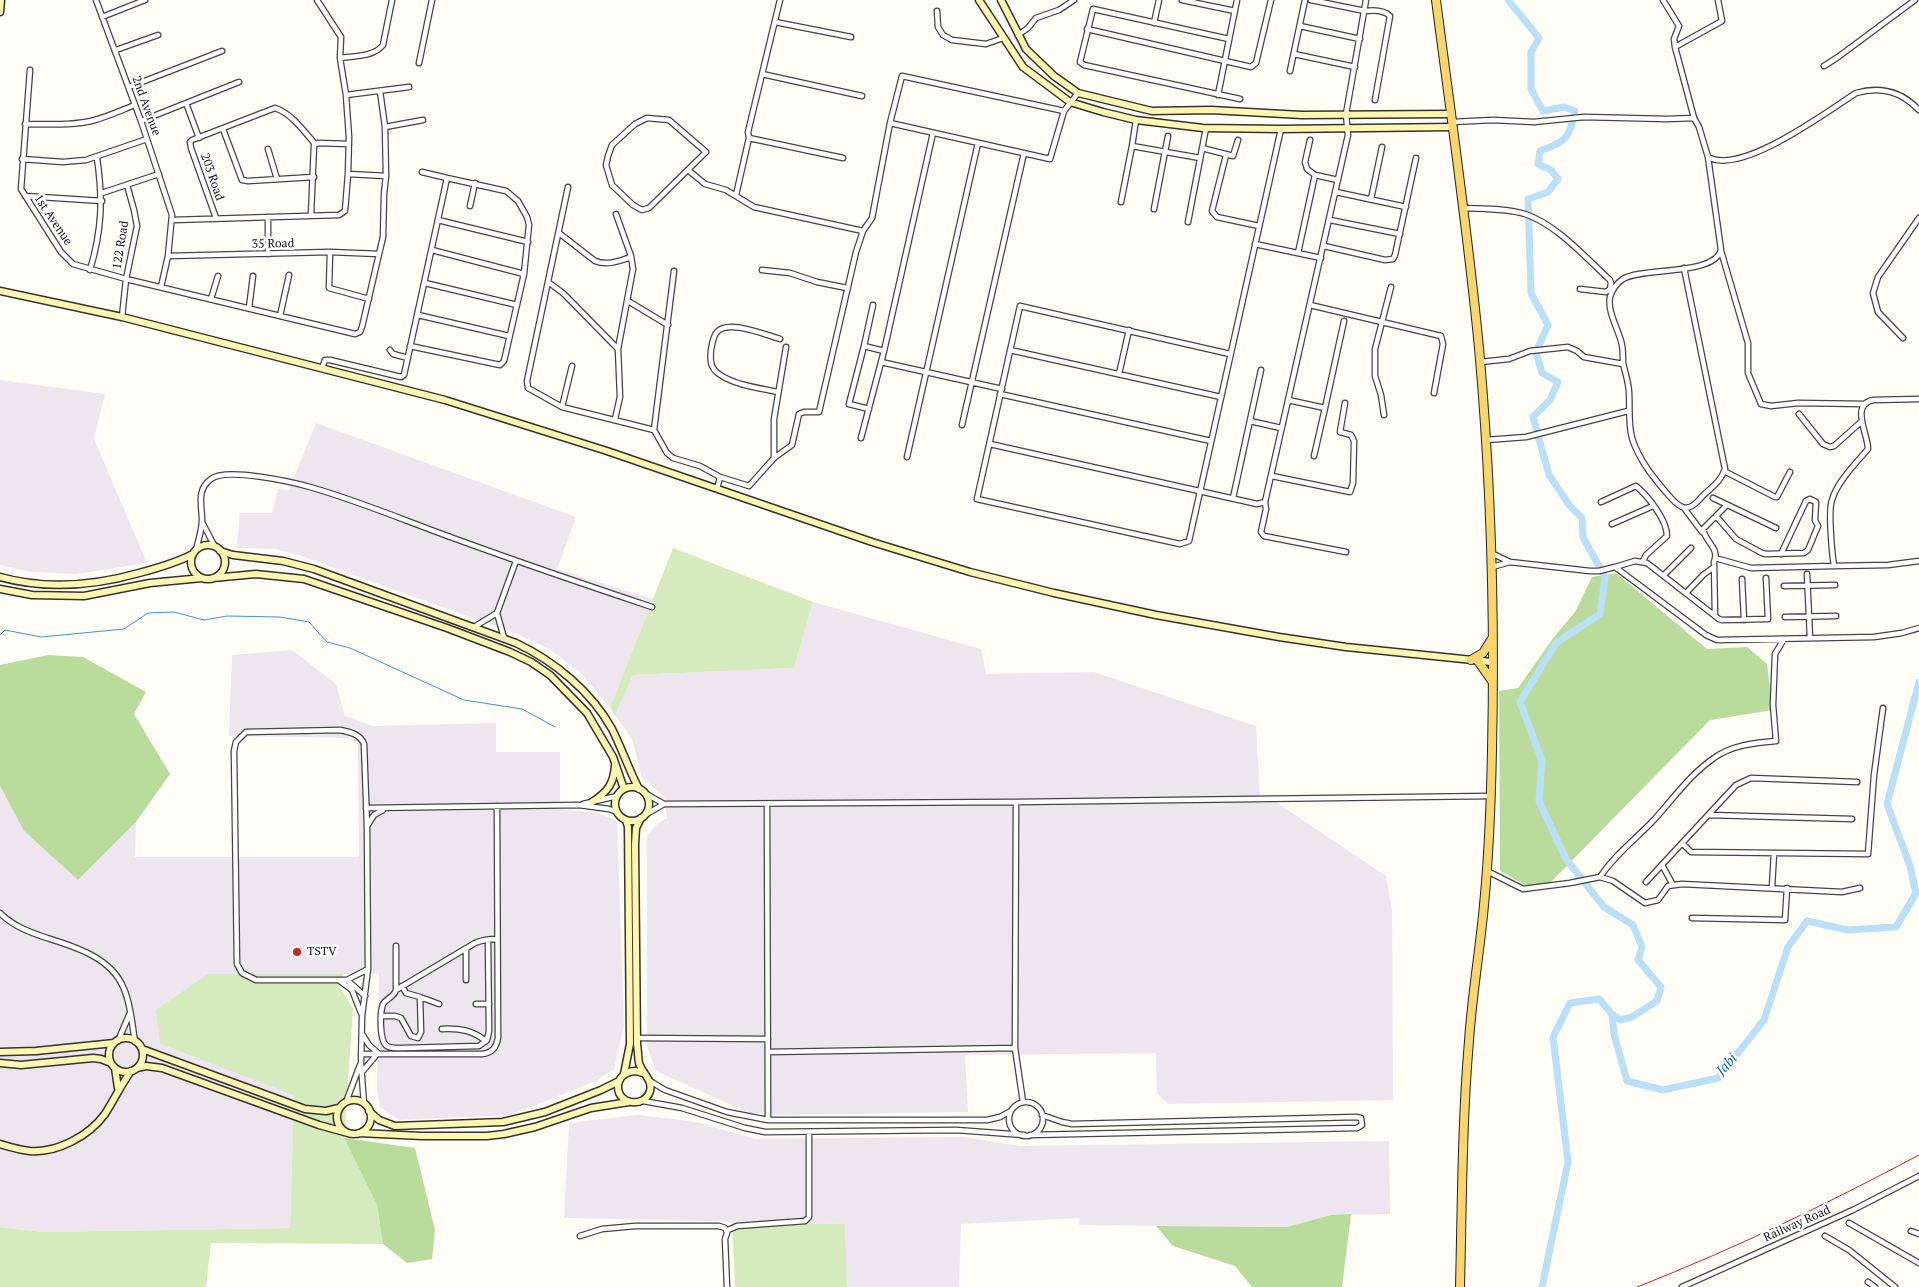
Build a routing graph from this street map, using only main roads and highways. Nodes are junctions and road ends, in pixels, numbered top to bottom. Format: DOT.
graph roads {
  1 [pos="1436,0"];
  2 [pos="1492,638"];
  3 [pos="1493,683"];
  4 [pos="1460,1287"];
  1 -- 2 [label="main road"];
  2 -- 3 [label="main road"];
  2 -- 3 [label="main road"];
  3 -- 4 [label="main road"];
}
